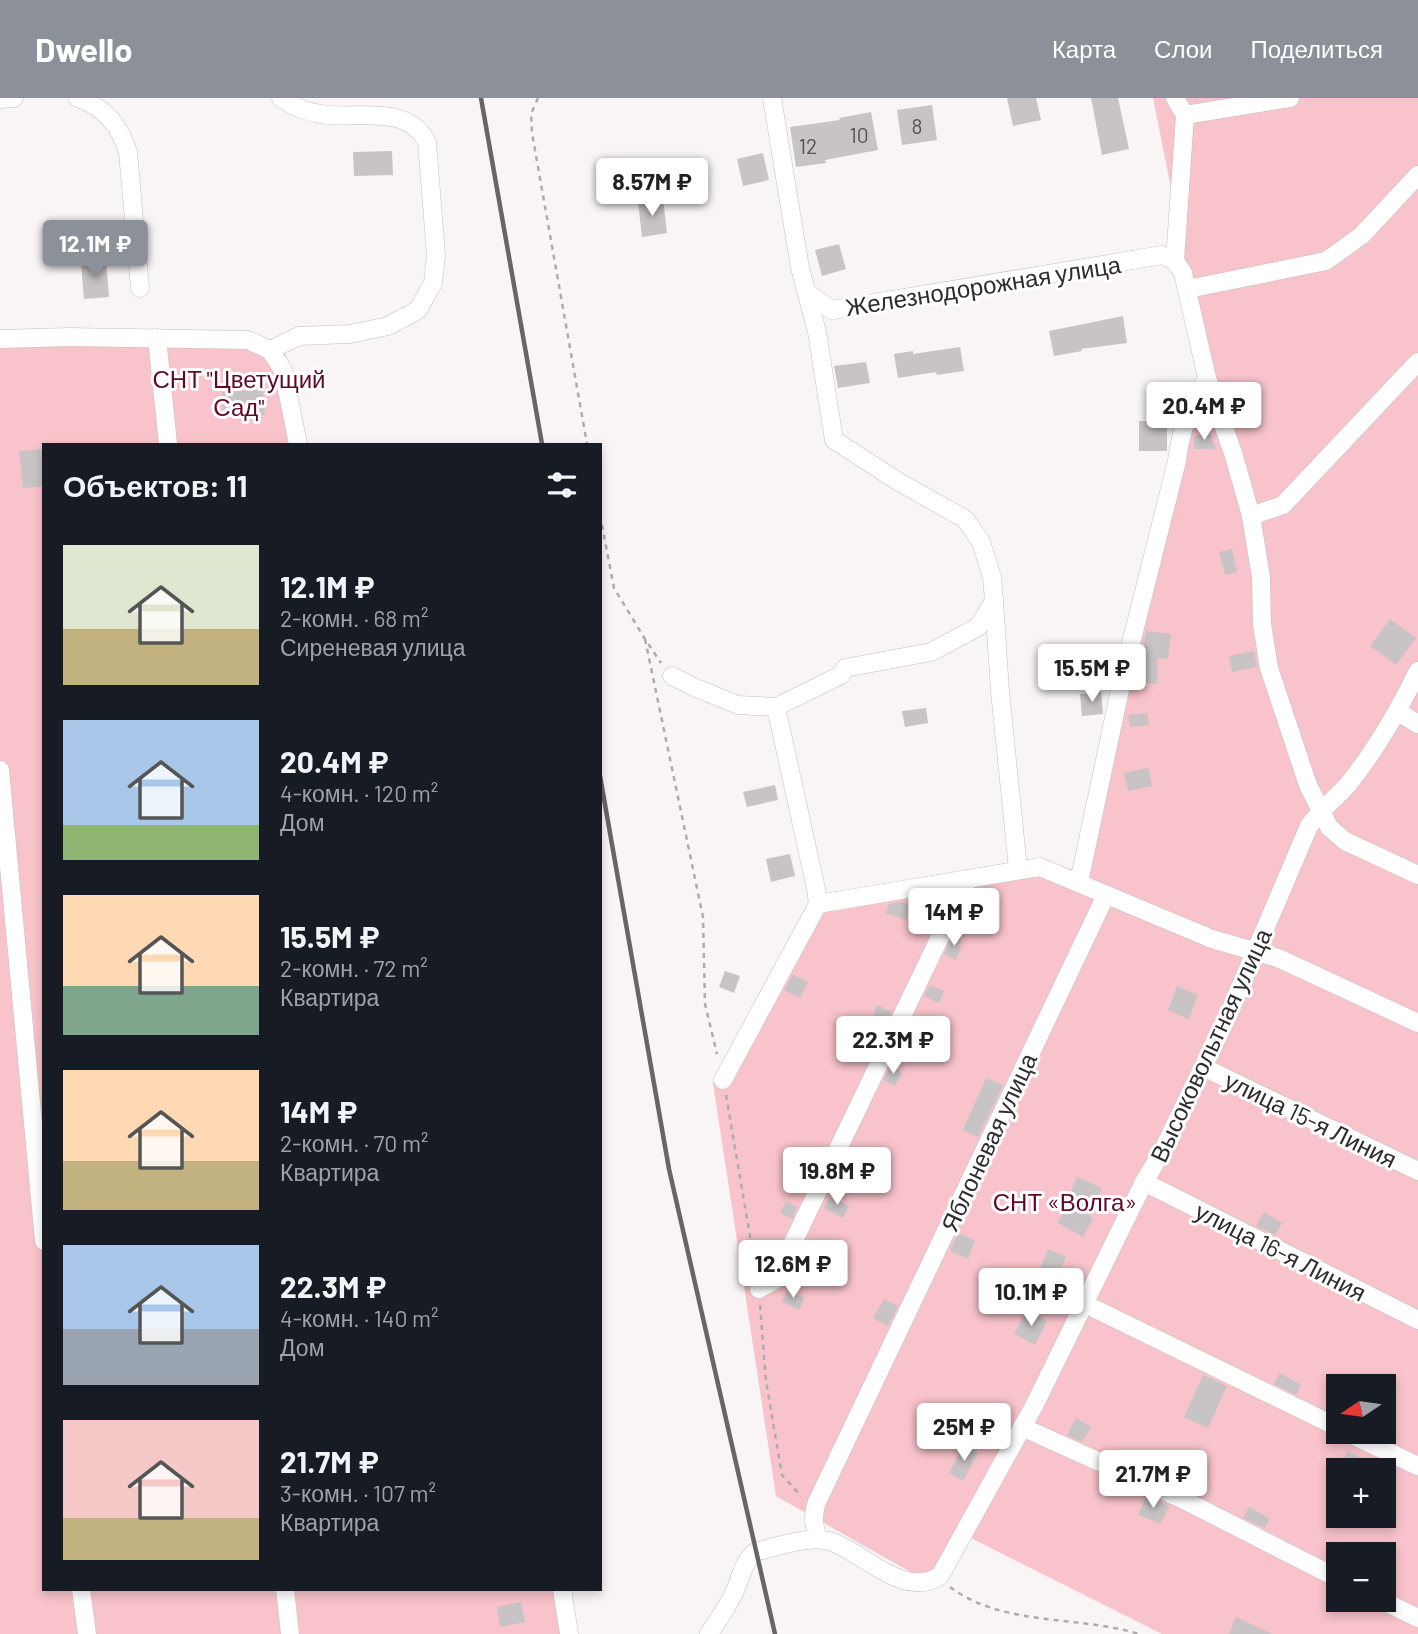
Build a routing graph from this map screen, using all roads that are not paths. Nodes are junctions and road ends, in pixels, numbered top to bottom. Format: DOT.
graph roads {
  1 [pos="14,98"];
  2 [pos="78,98"];
  3 [pos="281,98"];
  4 [pos="772,98"];
  5 [pos="1175,98"];
  6 [pos="1290,98"];
  7 [pos="0,100"];
  8 [pos="1185,115"];
  9 [pos="1418,175"];
  10 [pos="1169,258"];
  11 [pos="140,288"];
  12 [pos="1188,289"];
  13 [pos="809,294"];
  14 [pos="157,338"];
  15 [pos="0,339"];
  16 [pos="270,350"];
  17 [pos="1418,362"];
  18 [pos="1207,378"];
  19 [pos="168,443"];
  20 [pos="298,443"];
  21 [pos="1251,516"];
  22 [pos="994,601"];
  23 [pos="1418,671"];
  24 [pos="672,676"];
  25 [pos="776,707"];
  26 [pos="1398,712"];
  27 [pos="1418,724"];
  28 [pos="0,770"];
  29 [pos="1320,810"];
  30 [pos="1018,869"];
  31 [pos="1418,875"];
  32 [pos="968,879"];
  33 [pos="1079,882"];
  34 [pos="1106,895"];
  35 [pos="818,904"];
  36 [pos="1257,953"];
  37 [pos="1418,1023"];
  38 [pos="1203,1067"];
  39 [pos="723,1080"];
  40 [pos="1418,1171"];
  41 [pos="1144,1182"];
  42 [pos="42,1220"];
  43 [pos="759,1289"];
  44 [pos="1085,1304"];
  45 [pos="1418,1320"];
  46 [pos="1326,1422"];
  47 [pos="1022,1427"];
  48 [pos="1371,1444"];
  49 [pos="1418,1466"];
  50 [pos="818,1539"];
  51 [pos="1326,1572"];
  52 [pos="81,1591"];
  53 [pos="285,1591"];
  54 [pos="562,1591"];
  55 [pos="1396,1607"];
  56 [pos="1418,1618"];
  57 [pos="87,1634"];
  58 [pos="290,1634"];
  59 [pos="569,1634"];
  60 [pos="709,1634"];
  1 -- 7 [label="street"];
  2 -- 11 [label="street"];
  3 -- 16 [label="street"];
  4 -- 13 [label="street"];
  5 -- 8 [label="street"];
  6 -- 8 [label="street"];
  8 -- 10 [label="street"];
  9 -- 12 [label="street"];
  10 -- 12 [label="street"];
  10 -- 13 [label="street, Железнодорожная улица"];
  12 -- 18 [label="street"];
  13 -- 22 [label="street"];
  14 -- 15 [label="street"];
  14 -- 16 [label="street"];
  14 -- 19 [label="street"];
  16 -- 20 [label="street"];
  17 -- 21 [label="street"];
  18 -- 21 [label="street"];
  18 -- 33 [label="street"];
  21 -- 29 [label="street"];
  22 -- 25 [label="street"];
  22 -- 30 [label="street"];
  23 -- 26 [label="street, Высоковольтная улица"];
  24 -- 25 [label="street"];
  25 -- 35 [label="street"];
  26 -- 27 [label="street"];
  26 -- 29 [label="street, Высоковольтная улица"];
  28 -- 42 [label="street"];
  29 -- 31 [label="street"];
  29 -- 36 [label="street, Высоковольтная улица"];
  30 -- 32 [label="street"];
  30 -- 33 [label="street"];
  32 -- 35 [label="street"];
  32 -- 43 [label="street"];
  33 -- 34 [label="street"];
  34 -- 36 [label="street"];
  34 -- 50 [label="street, Яблоневая улица"];
  35 -- 39 [label="street"];
  36 -- 37 [label="street"];
  36 -- 38 [label="street, Высоковольтная улица"];
  38 -- 40 [label="street, улица 15-я Линия"];
  38 -- 41 [label="street, Высоковольтная улица"];
  41 -- 44 [label="street, Высоковольтная улица"];
  41 -- 45 [label="street, улица 16-я Линия"];
  44 -- 46 [label="street"];
  44 -- 47 [label="street, Высоковольтная улица"];
  47 -- 50 [label="street, Высоковольтная улица"];
  47 -- 51 [label="street"];
  48 -- 49 [label="street"];
  50 -- 60 [label="street"];
  52 -- 57 [label="street"];
  53 -- 58 [label="street"];
  54 -- 59 [label="street"];
  55 -- 56 [label="street"];
}
